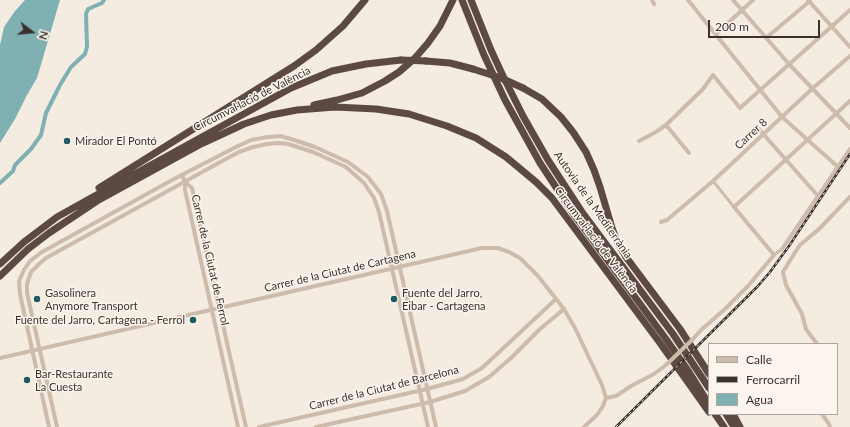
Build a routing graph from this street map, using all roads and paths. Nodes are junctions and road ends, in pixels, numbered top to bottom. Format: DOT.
graph roads {
  1 [pos="365,0"];
  2 [pos="453,0"];
  3 [pos="462,0"];
  4 [pos="472,0"];
  5 [pos="688,0"];
  6 [pos="733,0"];
  7 [pos="753,0"];
  8 [pos="809,1"];
  9 [pos="742,10"];
  10 [pos="850,10"];
  11 [pos="831,26"];
  12 [pos="716,34"];
  13 [pos="766,38"];
  14 [pos="850,47"];
  15 [pos="850,56"];
  16 [pos="789,64"];
  17 [pos="813,88"];
  18 [pos="760,89"];
  19 [pos="850,101"];
  20 [pos="297,110"];
  21 [pos="837,113"];
  22 [pos="782,116"];
  23 [pos="666,125"];
  24 [pos="757,127"];
  25 [pos="850,128"];
  26 [pos="764,135"];
  27 [pos="807,140"];
  28 [pos="639,141"];
  29 [pos="850,148"];
  30 [pos="689,153"];
  31 [pos="785,160"];
  32 [pos="838,166"];
  33 [pos="182,175"];
  34 [pos="713,181"];
  35 [pos="185,182"];
  36 [pos="818,196"];
  37 [pos="850,197"];
  38 [pos="734,207"];
  39 [pos="57,217"];
  40 [pos="661,222"];
  41 [pos="782,249"];
  42 [pos="774,256"];
  43 [pos="0,264"];
  44 [pos="400,267"];
  45 [pos="392,269"];
  46 [pos="0,276"];
  47 [pos="556,299"];
  48 [pos="219,308"];
  49 [pos="564,309"];
  50 [pos="212,310"];
  51 [pos="816,343"];
  52 [pos="39,349"];
  53 [pos="32,350"];
  54 [pos="0,358"];
  55 [pos="708,372"];
  56 [pos="708,386"];
  57 [pos="427,389"];
  58 [pos="420,390"];
  59 [pos="606,398"];
  60 [pos="430,402"];
  61 [pos="708,402"];
  62 [pos="423,403"];
  63 [pos="708,410"];
  64 [pos="711,415"];
  65 [pos="716,415"];
  66 [pos="727,415"];
  67 [pos="734,415"];
  68 [pos="823,415"];
  69 [pos="49,427"];
  70 [pos="57,427"];
  71 [pos="238,427"];
  72 [pos="246,427"];
  73 [pos="259,427"];
  74 [pos="316,427"];
  75 [pos="428,427"];
  76 [pos="436,427"];
  77 [pos="584,427"];
  78 [pos="718,427"];
  79 [pos="724,427"];
  80 [pos="734,427"];
  81 [pos="740,427"];
  82 [pos="830,427"];
  1 -- 39 [label="highway"];
  2 -- 20 [label="highway"];
  3 -- 61 [label="highway, Autovia de la Mediterrània"];
  4 -- 56 [label="highway, Autovia de la Mediterrània"];
  5 -- 12 [label="street"];
  6 -- 9 [label="street"];
  7 -- 9 [label="street"];
  8 -- 11 [label="street"];
  8 -- 13 [label="street"];
  9 -- 12 [label="street"];
  9 -- 13 [label="street"];
  10 -- 11 [label="street"];
  11 -- 14 [label="street"];
  11 -- 16 [label="street"];
  12 -- 18 [label="street"];
  13 -- 16 [label="street"];
  15 -- 17 [label="street, Carrer 8"];
  16 -- 17 [label="street"];
  16 -- 18 [label="street"];
  17 -- 21 [label="street"];
  17 -- 22 [label="street, Carrer 8"];
  18 -- 22 [label="street"];
  18 -- 23 [label="street"];
  19 -- 21 [label="street"];
  20 -- 46 [label="highway, Circumval·lació de València"];
  20 -- 63 [label="highway, Circumval·lació de València"];
  21 -- 25 [label="street"];
  21 -- 27 [label="street"];
  22 -- 26 [label="street, Carrer 8"];
  22 -- 27 [label="street"];
  23 -- 28 [label="street"];
  23 -- 30 [label="street"];
  24 -- 26 [label="street"];
  26 -- 31 [label="street"];
  26 -- 34 [label="street, Carrer 8"];
  27 -- 31 [label="street"];
  27 -- 32 [label="street"];
  29 -- 32 [label="street"];
  31 -- 36 [label="street"];
  31 -- 38 [label="street"];
  32 -- 36 [label="street"];
  33 -- 35 [label="street"];
  33 -- 44 [label="street"];
  33 -- 53 [label="street"];
  34 -- 38 [label="street"];
  34 -- 40 [label="street, Carrer 8"];
  35 -- 45 [label="street"];
  35 -- 48 [label="street, Carrer de la Ciutat de Ferrol"];
  35 -- 50 [label="street, Carrer de la Ciutat de Ferrol"];
  35 -- 52 [label="street"];
  36 -- 41 [label="street"];
  37 -- 51 [label="street"];
  38 -- 42 [label="street"];
  39 -- 43 [label="highway, Circumval·lació de València"];
  39 -- 55 [label="highway, Circumval·lació de València, bridge"];
  41 -- 42 [label="street"];
  42 -- 59 [label="street, bridge"];
  44 -- 45 [label="street, Carrer de la Ciutat de Cartagena"];
  44 -- 47 [label="street, Carrer de la Ciutat de Cartagena"];
  44 -- 57 [label="street"];
  45 -- 48 [label="street, Carrer de la Ciutat de Cartagena"];
  45 -- 58 [label="street"];
  47 -- 49 [label="street, Carrer de la Ciutat de Cartagena"];
  47 -- 57 [label="street, Carrer de la Ciutat de Barcelona"];
  48 -- 50 [label="street, Carrer de la Ciutat de Cartagena"];
  48 -- 72 [label="street, Carrer de la Ciutat de Ferrol"];
  49 -- 59 [label="street, Carrer de la Ciutat de Cartagena"];
  49 -- 60 [label="street, Carrer de la Ciutat de Barcelona"];
  50 -- 52 [label="street, Carrer de la Ciutat de Cartagena"];
  50 -- 71 [label="street, Carrer de la Ciutat de Ferrol"];
  52 -- 53 [label="street, Carrer de la Ciutat de Cartagena"];
  52 -- 70 [label="street"];
  53 -- 54 [label="street, Carrer de la Ciutat de Cartagena"];
  53 -- 69 [label="street"];
  57 -- 58 [label="street, Carrer de la Ciutat de Barcelona"];
  57 -- 60 [label="street"];
  58 -- 62 [label="street"];
  58 -- 73 [label="street, Carrer de la Ciutat de Barcelona"];
  59 -- 77 [label="street"];
  60 -- 62 [label="street, Carrer de la Ciutat de Barcelona"];
  60 -- 76 [label="street"];
  62 -- 74 [label="street, Carrer de la Ciutat de Barcelona"];
  62 -- 75 [label="street"];
  64 -- 78 [label="highway, Circumval·lació de València"];
  65 -- 79 [label="highway"];
  66 -- 80 [label="highway"];
  67 -- 81 [label="highway"];
  68 -- 82 [label="street"];
}
